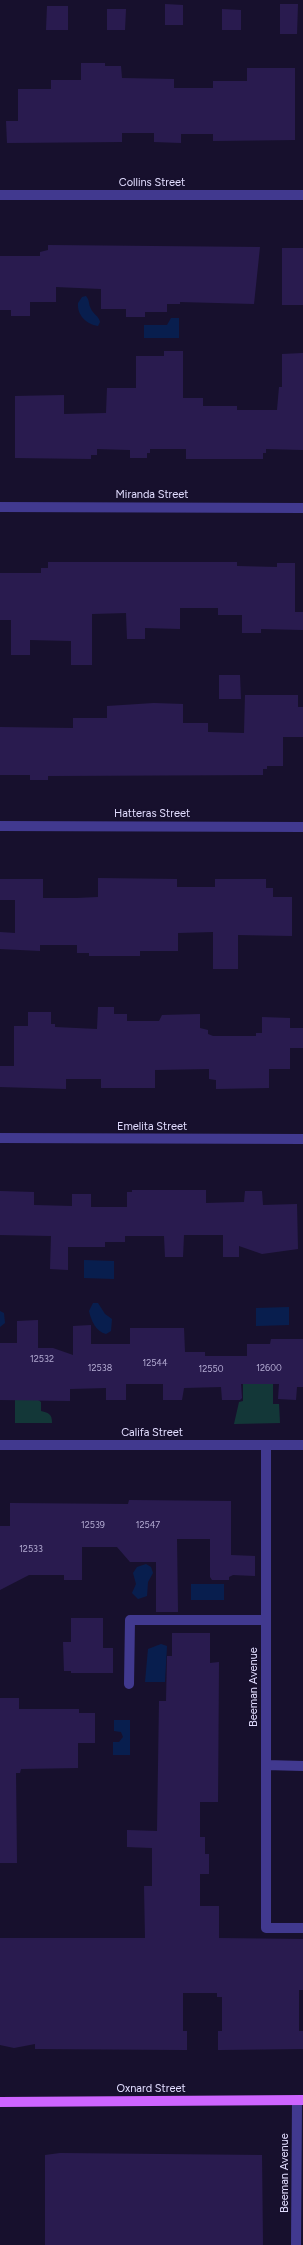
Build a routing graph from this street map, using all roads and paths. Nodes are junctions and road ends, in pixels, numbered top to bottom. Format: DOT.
graph roads {
  1 [pos="0,196"];
  2 [pos="303,196"];
  3 [pos="0,507"];
  4 [pos="303,508"];
  5 [pos="0,826"];
  6 [pos="303,827"];
  7 [pos="0,1138"];
  8 [pos="303,1139"];
  9 [pos="0,1445"];
  10 [pos="266,1445"];
  11 [pos="303,1445"];
  12 [pos="266,1620"];
  13 [pos="129,1684"];
  14 [pos="266,1765"];
  15 [pos="303,1766"];
  16 [pos="303,1928"];
  17 [pos="300,2100"];
  18 [pos="0,2102"];
  19 [pos="296,2245"];
  1 -- 2 [label="street, Collins Street"];
  3 -- 4 [label="street, Miranda Street"];
  5 -- 6 [label="street, Hatteras Street"];
  7 -- 8 [label="street, Emelita Street"];
  9 -- 10 [label="street, Califa Street"];
  10 -- 11 [label="street, Califa Street"];
  10 -- 12 [label="street, Beeman Avenue"];
  12 -- 13 [label="street"];
  12 -- 14 [label="street, Beeman Avenue"];
  14 -- 15 [label="street"];
  14 -- 16 [label="street, Beeman Avenue"];
  17 -- 18 [label="main road, Oxnard Street"];
  17 -- 19 [label="street, Beeman Avenue"];
}
